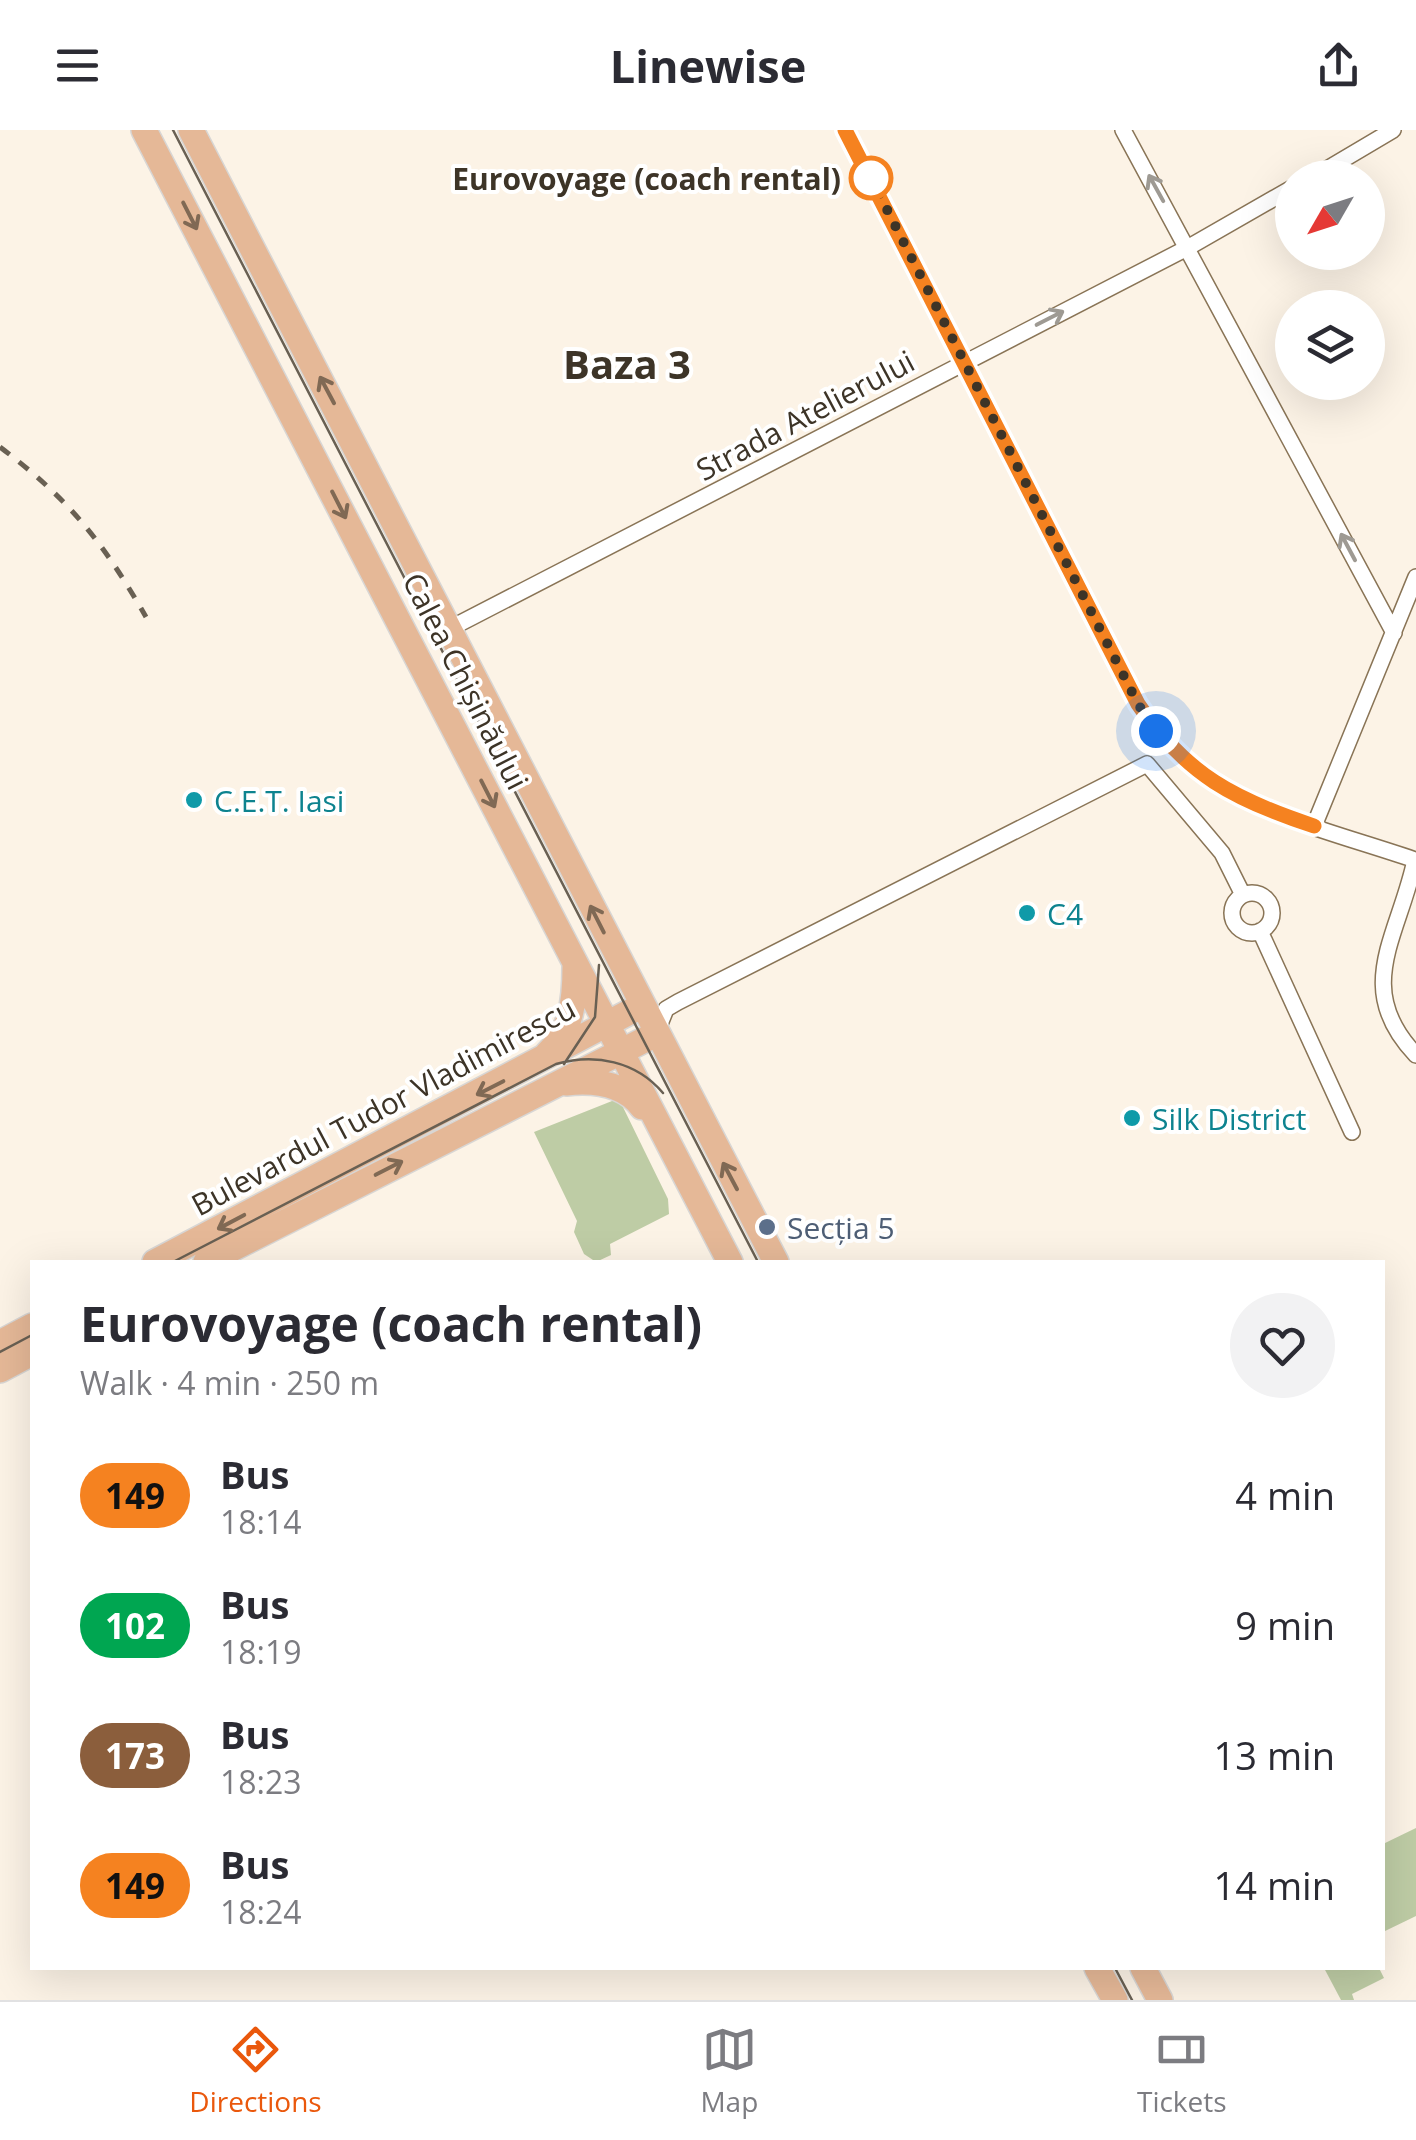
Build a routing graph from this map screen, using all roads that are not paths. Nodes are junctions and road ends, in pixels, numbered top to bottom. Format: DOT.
graph roads {
  1 [pos="144,130"];
  2 [pos="192,130"];
  3 [pos="845,130"];
  4 [pos="1123,130"];
  5 [pos="1393,130"];
  6 [pos="1342,160"];
  7 [pos="1275,198"];
  8 [pos="1189,247"];
  9 [pos="963,362"];
  10 [pos="1416,577"];
  11 [pos="447,630"];
  12 [pos="1394,633"];
  13 [pos="1314,826"];
  14 [pos="1243,894"];
  15 [pos="1260,931"];
  16 [pos="575,962"];
  17 [pos="654,1008"];
  18 [pos="606,1024"];
  19 [pos="656,1034"];
  20 [pos="620,1052"];
  21 [pos="1416,1055"];
  22 [pos="540,1062"];
  23 [pos="551,1086"];
  24 [pos="660,1130"];
  25 [pos="1352,1132"];
  26 [pos="158,1260"];
  27 [pos="210,1260"];
  28 [pos="729,1260"];
  29 [pos="775,1260"];
  30 [pos="30,1327"];
  31 [pos="0,1343"];
  32 [pos="30,1354"];
  33 [pos="0,1370"];
  34 [pos="1099,1970"];
  35 [pos="1144,1970"];
  36 [pos="1114,2000"];
  37 [pos="1160,2000"];
  1 -- 16 [label="main road, Calea Chișinăului, one-way"];
  11 -- 2 [label="main road, Calea Chișinăului, one-way"];
  3 -- 9 [label="street"];
  8 -- 4 [label="street, one-way"];
  5 -- 6 [label="street"];
  7 -- 8 [label="street, Strada Atelierului"];
  9 -- 8 [label="street, Strada Atelierului, one-way"];
  12 -- 8 [label="street, one-way"];
  9 -- 11 [label="street, Strada Atelierului"];
  9 -- 13 [label="street"];
  10 -- 12 [label="street"];
  17 -- 11 [label="main road, Calea Chișinăului, one-way"];
  12 -- 13 [label="street"];
  13 -- 21 [label="street"];
  14 -- 15 [label="street"];
  14 -- 15 [label="street"];
  14 -- 17 [label="street"];
  15 -- 25 [label="street"];
  16 -- 18 [label="main road, Calea Chișinăului"];
  16 -- 22 [label="main road"];
  17 -- 18 [label="main road, Bulevardul Tudor Vladimirescu"];
  17 -- 19 [label="main road, Calea Chișinăului"];
  18 -- 20 [label="main road, Calea Chișinăului"];
  18 -- 22 [label="main road, Bulevardul Tudor Vladimirescu"];
  19 -- 20 [label="main road, Bulevardul Tudor Vladimirescu"];
  29 -- 19 [label="main road, Calea Chișinăului, one-way"];
  20 -- 23 [label="main road, Bulevardul Tudor Vladimirescu"];
  20 -- 24 [label="main road, Calea Chișinăului"];
  22 -- 26 [label="main road, Bulevardul Tudor Vladimirescu, one-way"];
  23 -- 24 [label="main road"];
  27 -- 23 [label="main road, Bulevardul Tudor Vladimirescu, one-way"];
  24 -- 28 [label="main road, Calea Chișinăului"];
  30 -- 31 [label="main road"];
  32 -- 33 [label="main road"];
  34 -- 36 [label="main road"];
  35 -- 37 [label="main road"];
}
